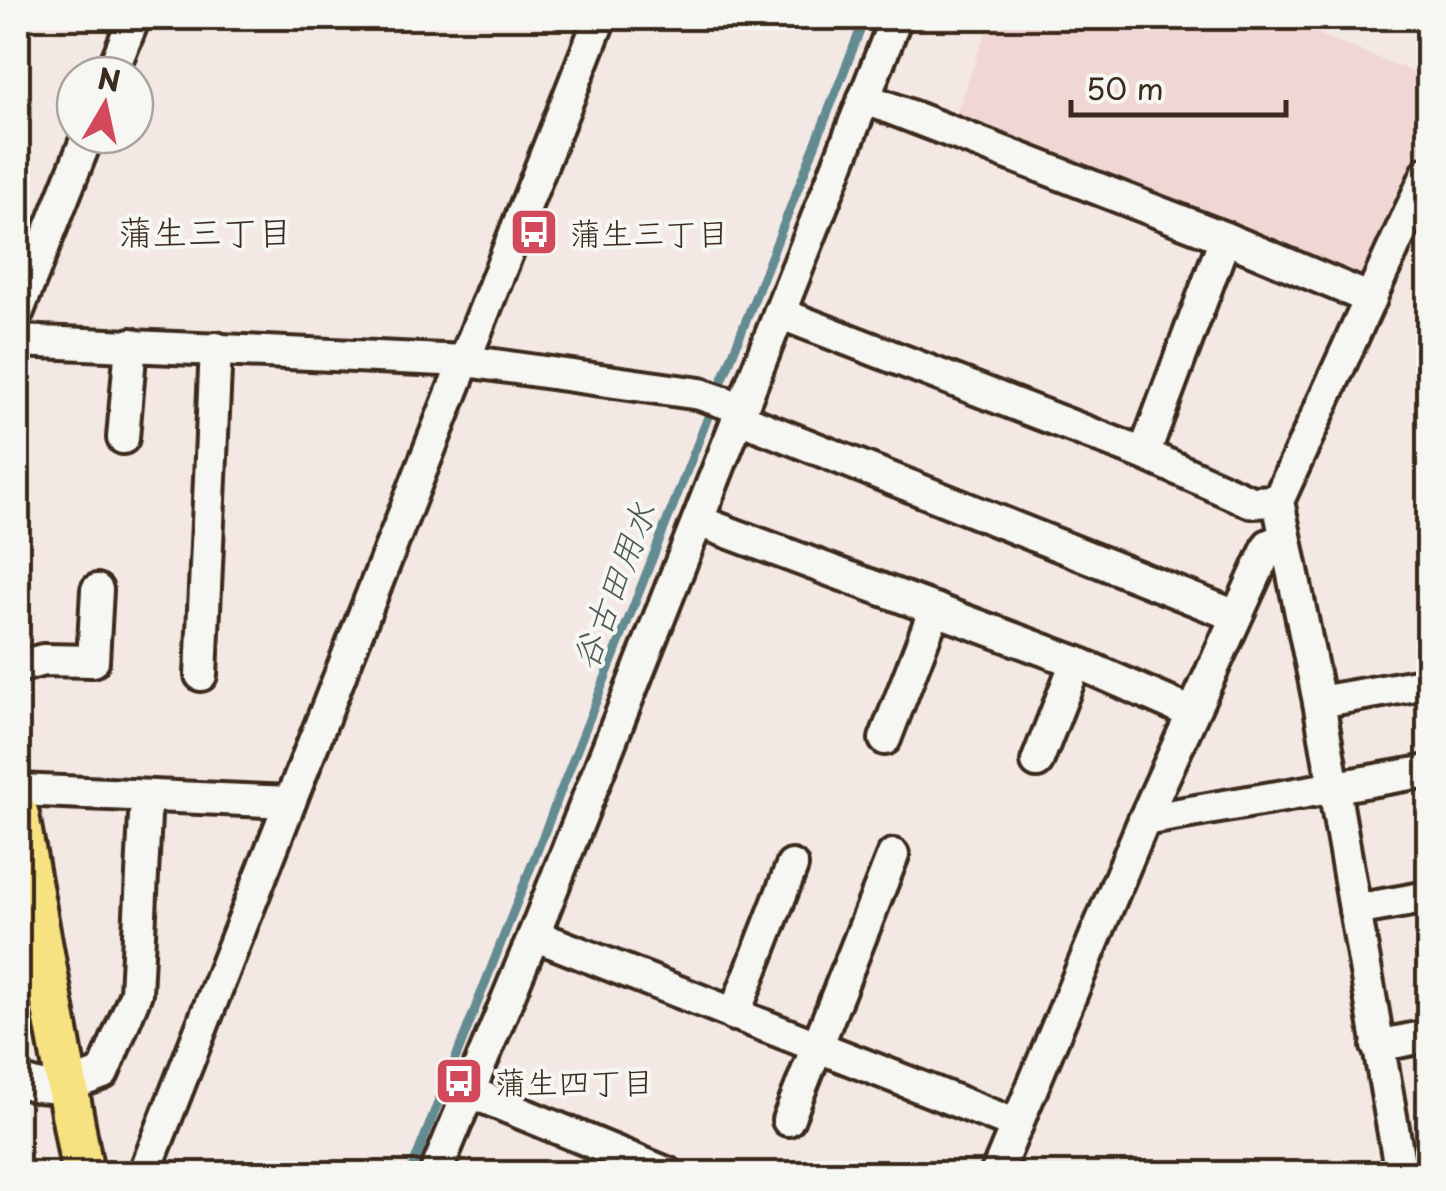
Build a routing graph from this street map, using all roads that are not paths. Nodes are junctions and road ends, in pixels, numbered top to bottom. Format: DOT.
graph roads {
  1 [pos="134,18"];
  2 [pos="600,18"];
  3 [pos="896,18"];
  4 [pos="120,55"];
  5 [pos="864,98"];
  6 [pos="80,155"];
  7 [pos="1428,173"];
  8 [pos="1225,238"];
  9 [pos="1371,299"];
  10 [pos="18,311"];
  11 [pos="780,313"];
  12 [pos="18,341"];
  13 [pos="131,344"];
  14 [pos="216,348"];
  15 [pos="466,361"];
  16 [pos="739,412"];
  17 [pos="123,438"];
  18 [pos="1144,454"];
  19 [pos="1278,502"];
  20 [pos="698,520"];
  21 [pos="1285,538"];
  22 [pos="96,590"];
  23 [pos="935,609"];
  24 [pos="1236,616"];
  25 [pos="1076,662"];
  26 [pos="18,667"];
  27 [pos="201,675"];
  28 [pos="1428,683"];
  29 [pos="1318,702"];
  30 [pos="1192,714"];
  31 [pos="885,738"];
  32 [pos="1037,762"];
  33 [pos="1428,771"];
  34 [pos="1333,789"];
  35 [pos="18,790"];
  36 [pos="146,796"];
  37 [pos="290,802"];
  38 [pos="18,815"];
  39 [pos="1144,820"];
  40 [pos="894,855"];
  41 [pos="792,866"];
  42 [pos="1428,896"];
  43 [pos="1355,910"];
  44 [pos="534,935"];
  45 [pos="734,1014"];
  46 [pos="1428,1036"];
  47 [pos="817,1046"];
  48 [pos="1377,1046"];
  49 [pos="18,1079"];
  50 [pos="68,1086"];
  51 [pos="470,1092"];
  52 [pos="788,1120"];
  53 [pos="1018,1125"];
  54 [pos="1428,1169"];
  55 [pos="666,1173"];
  56 [pos="83,1174"];
  57 [pos="144,1174"];
  58 [pos="436,1174"];
  59 [pos="996,1174"];
  60 [pos="1403,1174"];
  1 -- 4 [label="street"];
  2 -- 15 [label="street"];
  3 -- 5 [label="street"];
  5 -- 8 [label="street"];
  5 -- 11 [label="street"];
  6 -- 10 [label="street"];
  7 -- 9 [label="street"];
  8 -- 9 [label="street"];
  8 -- 18 [label="street"];
  9 -- 19 [label="street"];
  11 -- 16 [label="street"];
  11 -- 18 [label="street"];
  12 -- 13 [label="street"];
  13 -- 14 [label="street"];
  13 -- 17 [label="street"];
  14 -- 15 [label="street"];
  14 -- 27 [label="street"];
  15 -- 16 [label="street"];
  15 -- 37 [label="street"];
  16 -- 20 [label="street"];
  16 -- 24 [label="street"];
  18 -- 19 [label="street"];
  19 -- 21 [label="street"];
  20 -- 23 [label="street"];
  20 -- 44 [label="street"];
  21 -- 24 [label="street"];
  21 -- 29 [label="street"];
  22 -- 26 [label="street"];
  23 -- 25 [label="street"];
  23 -- 31 [label="street"];
  24 -- 30 [label="street"];
  25 -- 30 [label="street"];
  25 -- 32 [label="street"];
  28 -- 29 [label="street"];
  29 -- 34 [label="street"];
  30 -- 39 [label="street"];
  33 -- 34 [label="street"];
  34 -- 39 [label="street"];
  34 -- 43 [label="street"];
  35 -- 36 [label="street"];
  36 -- 37 [label="street"];
  36 -- 50 [label="street"];
  37 -- 57 [label="street"];
  38 -- 50 [label="main road"];
  39 -- 53 [label="street"];
  40 -- 47 [label="street"];
  41 -- 45 [label="street"];
  42 -- 43 [label="street"];
  43 -- 48 [label="street"];
  44 -- 45 [label="street"];
  44 -- 51 [label="street"];
  45 -- 47 [label="street"];
  46 -- 48 [label="street"];
  47 -- 52 [label="street"];
  47 -- 53 [label="street"];
  48 -- 60 [label="street"];
  49 -- 50 [label="street"];
  50 -- 56 [label="main road"];
  51 -- 55 [label="street"];
  51 -- 58 [label="street"];
  53 -- 59 [label="street"];
  54 -- 60 [label="street"];
}
